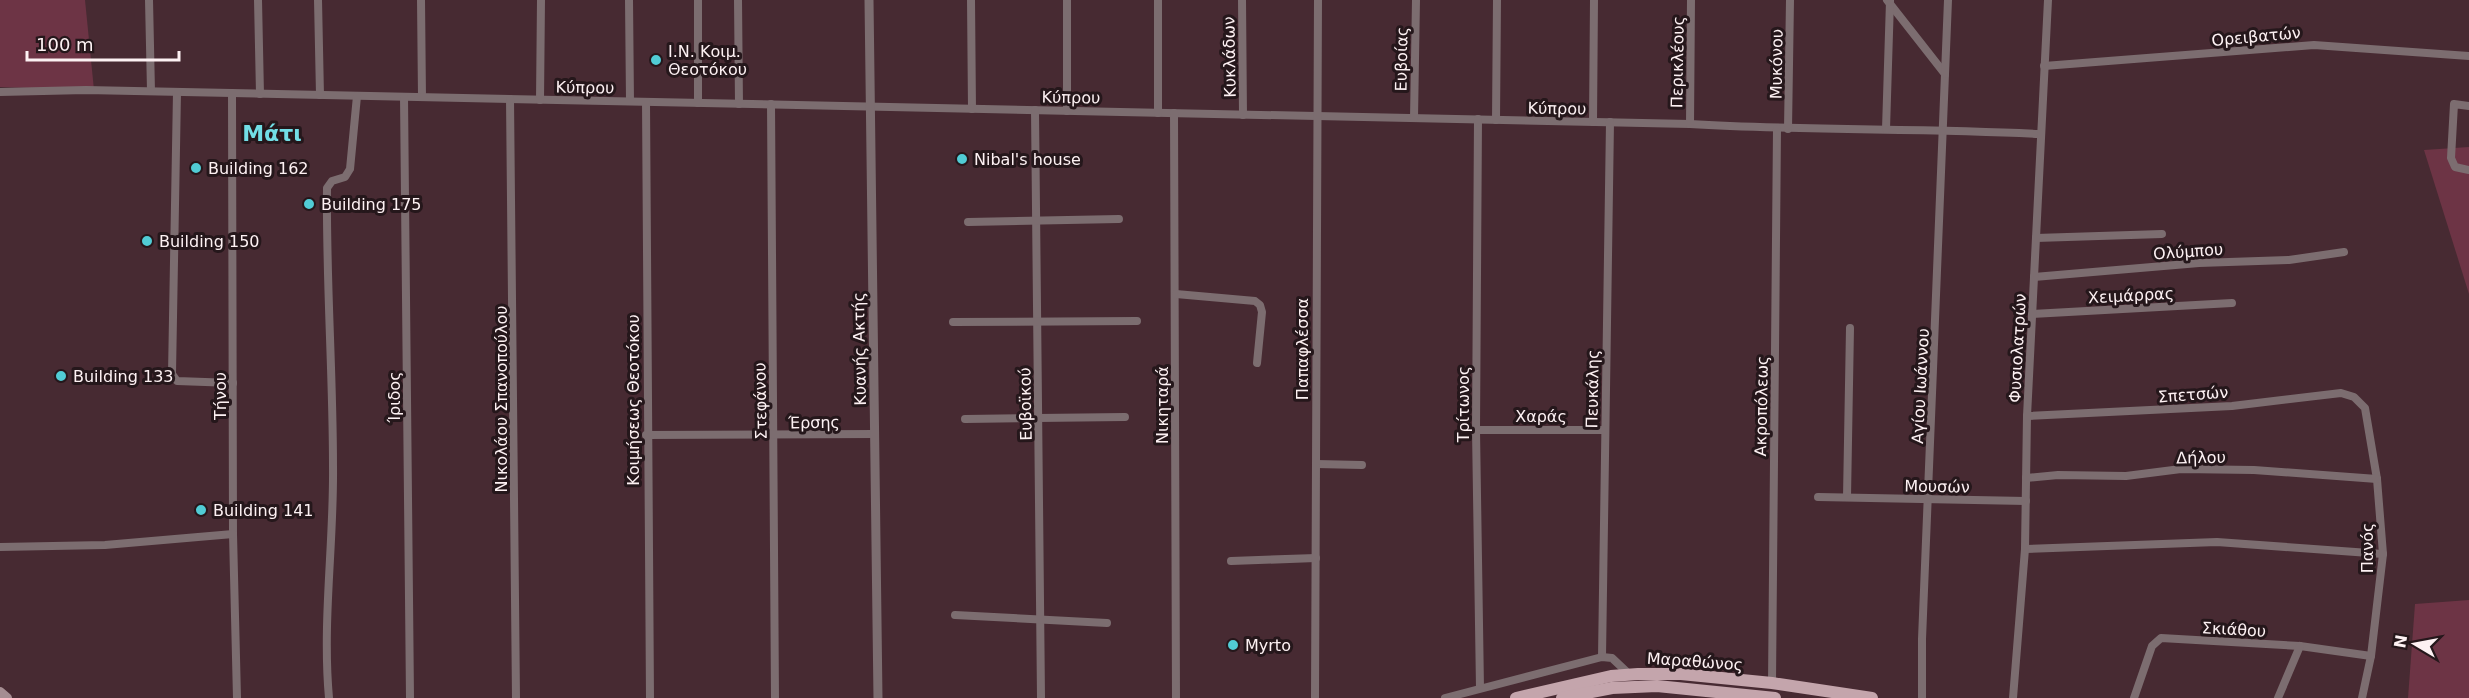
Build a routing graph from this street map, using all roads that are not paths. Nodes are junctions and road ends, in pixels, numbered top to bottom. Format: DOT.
graph roads {
  1 [pos="149,0"];
  2 [pos="258,0"];
  3 [pos="318,0"];
  4 [pos="421,0"];
  5 [pos="541,0"];
  6 [pos="629,0"];
  7 [pos="698,0"];
  8 [pos="738,0"];
  9 [pos="869,0"];
  10 [pos="971,0"];
  11 [pos="1067,0"];
  12 [pos="1158,0"];
  13 [pos="1242,0"];
  14 [pos="1318,0"];
  15 [pos="1416,0"];
  16 [pos="1497,0"];
  17 [pos="1594,0"];
  18 [pos="1691,0"];
  19 [pos="1790,0"];
  20 [pos="1948,0"];
  21 [pos="2048,0"];
  22 [pos="1889,1"];
  23 [pos="2469,56"];
  24 [pos="2044,66"];
  25 [pos="1946,74"];
  26 [pos="151,91"];
  27 [pos="0,92"];
  28 [pos="177,92"];
  29 [pos="232,93"];
  30 [pos="260,93"];
  31 [pos="320,95"];
  32 [pos="357,96"];
  33 [pos="404,97"];
  34 [pos="422,97"];
  35 [pos="510,99"];
  36 [pos="540,100"];
  37 [pos="630,102"];
  38 [pos="646,102"];
  39 [pos="698,103"];
  40 [pos="739,104"];
  41 [pos="771,104"];
  42 [pos="871,106"];
  43 [pos="2469,106"];
  44 [pos="972,109"];
  45 [pos="1035,110"];
  46 [pos="1067,111"];
  47 [pos="1158,113"];
  48 [pos="1174,113"];
  49 [pos="1243,115"];
  50 [pos="1317,116"];
  51 [pos="1414,118"];
  52 [pos="1478,119"];
  53 [pos="1496,120"];
  54 [pos="1593,122"];
  55 [pos="1610,122"];
  56 [pos="1690,124"];
  57 [pos="1777,129"];
  58 [pos="1788,129"];
  59 [pos="1886,129"];
  60 [pos="1944,129"];
  61 [pos="2039,134"];
  62 [pos="2469,170"];
  63 [pos="1119,219"];
  64 [pos="1036,220"];
  65 [pos="968,222"];
  66 [pos="2162,234"];
  67 [pos="2036,238"];
  68 [pos="2344,252"];
  69 [pos="2034,277"];
  70 [pos="1176,294"];
  71 [pos="2232,303"];
  72 [pos="2032,314"];
  73 [pos="1137,321"];
  74 [pos="953,322"];
  75 [pos="1038,322"];
  76 [pos="1850,328"];
  77 [pos="1257,363"];
  78 [pos="233,383"];
  79 [pos="2357,400"];
  80 [pos="2027,416"];
  81 [pos="1125,417"];
  82 [pos="965,419"];
  83 [pos="1039,419"];
  84 [pos="1476,430"];
  85 [pos="1605,430"];
  86 [pos="875,434"];
  87 [pos="646,435"];
  88 [pos="774,437"];
  89 [pos="1316,465"];
  90 [pos="1362,465"];
  91 [pos="2026,477"];
  92 [pos="2377,480"];
  93 [pos="1818,497"];
  94 [pos="1847,497"];
  95 [pos="1929,499"];
  96 [pos="2026,501"];
  97 [pos="233,534"];
  98 [pos="0,547"];
  99 [pos="2025,549"];
  100 [pos="2384,554"];
  101 [pos="1316,558"];
  102 [pos="1231,561"];
  103 [pos="956,615"];
  104 [pos="1042,619"];
  105 [pos="1107,623"];
  106 [pos="2300,646"];
  107 [pos="2371,656"];
  108 [pos="1602,657"];
  109 [pos="1629,674"];
  110 [pos="1772,683"];
  111 [pos="1480,688"];
  112 [pos="0,692"];
  113 [pos="7,698"];
  114 [pos="237,698"];
  115 [pos="329,698"];
  116 [pos="410,698"];
  117 [pos="516,698"];
  118 [pos="650,698"];
  119 [pos="775,698"];
  120 [pos="878,698"];
  121 [pos="1041,698"];
  122 [pos="1176,698"];
  123 [pos="1315,698"];
  124 [pos="1445,698"];
  125 [pos="1516,698"];
  126 [pos="1562,698"];
  127 [pos="1775,698"];
  128 [pos="1872,698"];
  129 [pos="1922,698"];
  130 [pos="2013,698"];
  131 [pos="2134,698"];
  132 [pos="2278,698"];
  133 [pos="2362,698"];
  1 -- 26 [label="street"];
  2 -- 30 [label="street"];
  3 -- 31 [label="street"];
  4 -- 34 [label="street"];
  5 -- 36 [label="street"];
  6 -- 37 [label="street"];
  7 -- 39 [label="street"];
  8 -- 40 [label="street"];
  9 -- 42 [label="street, Κυανής Ακτής"];
  10 -- 44 [label="street"];
  11 -- 46 [label="street"];
  12 -- 47 [label="street"];
  13 -- 49 [label="street, Κυκλάδων"];
  14 -- 50 [label="street, Παπαφλέσσα"];
  15 -- 51 [label="street, Ευβοίας"];
  16 -- 53 [label="street"];
  17 -- 54 [label="street"];
  18 -- 56 [label="street, Περικλέους"];
  19 -- 58 [label="street, Μυκόνου"];
  20 -- 25 [label="street, Αγίου Ιωάννου"];
  21 -- 24 [label="street, Φυσιολατρών"];
  22 -- 25 [label="street"];
  22 -- 59 [label="street"];
  23 -- 24 [label="street, Ορειβατών"];
  24 -- 61 [label="street, Φυσιολατρών"];
  25 -- 60 [label="street, Αγίου Ιωάννου"];
  26 -- 27 [label="street, Κύπρου"];
  26 -- 28 [label="street, Κύπρου"];
  28 -- 29 [label="street, Κύπρου"];
  28 -- 78 [label="street"];
  29 -- 30 [label="street, Κύπρου"];
  29 -- 78 [label="street, Τήνου"];
  30 -- 31 [label="street, Κύπρου"];
  31 -- 32 [label="street, Κύπρου"];
  32 -- 33 [label="street, Κύπρου"];
  32 -- 115 [label="street"];
  33 -- 34 [label="street, Κύπρου"];
  33 -- 116 [label="street, Ίριδος"];
  34 -- 35 [label="street, Κύπρου"];
  35 -- 36 [label="street, Κύπρου"];
  35 -- 117 [label="street, Νικολάου Σπανοπούλου"];
  36 -- 37 [label="street, Κύπρου"];
  37 -- 38 [label="street, Κύπρου"];
  38 -- 39 [label="street, Κύπρου"];
  38 -- 87 [label="street, Κοιμήσεως Θεοτόκου"];
  39 -- 40 [label="street, Κύπρου"];
  40 -- 41 [label="street, Κύπρου"];
  41 -- 42 [label="street, Κύπρου"];
  41 -- 88 [label="street, Στεφάνου"];
  42 -- 44 [label="street, Κύπρου"];
  42 -- 86 [label="street, Κυανής Ακτής"];
  43 -- 62 [label="street"];
  44 -- 45 [label="street, Κύπρου"];
  45 -- 46 [label="street, Κύπρου"];
  45 -- 64 [label="street, Ευβοϊκού"];
  46 -- 47 [label="street, Κύπρου"];
  47 -- 48 [label="street, Κύπρου"];
  48 -- 49 [label="street, Κύπρου"];
  48 -- 70 [label="street, Νικηταρά"];
  49 -- 50 [label="street, Κύπρου"];
  50 -- 51 [label="street, Κύπρου"];
  50 -- 89 [label="street, Παπαφλέσσα"];
  51 -- 52 [label="street, Κύπρου"];
  52 -- 53 [label="street, Κύπρου"];
  52 -- 84 [label="street, Τρίτωνος"];
  53 -- 54 [label="street, Κύπρου"];
  54 -- 55 [label="street, Κύπρου"];
  55 -- 56 [label="street, Κύπρου"];
  55 -- 85 [label="street, Πευκάλης"];
  56 -- 57 [label="street, Κύπρου"];
  57 -- 58 [label="street, Κύπρου"];
  57 -- 110 [label="street, Ακροπόλεως"];
  58 -- 59 [label="street, Κύπρου"];
  59 -- 60 [label="street, Κύπρου"];
  60 -- 61 [label="street, Κύπρου"];
  60 -- 95 [label="street, Αγίου Ιωάννου"];
  61 -- 67 [label="street, Φυσιολατρών"];
  63 -- 64 [label="street"];
  64 -- 65 [label="street"];
  64 -- 75 [label="street, Ευβοϊκού"];
  66 -- 67 [label="street"];
  67 -- 69 [label="street, Φυσιολατρών"];
  68 -- 69 [label="street, Ολύμπου"];
  69 -- 72 [label="street, Φυσιολατρών"];
  70 -- 77 [label="street"];
  70 -- 122 [label="street, Νικηταρά"];
  71 -- 72 [label="street, Χειμάρρας"];
  72 -- 80 [label="street, Φυσιολατρών"];
  73 -- 75 [label="street"];
  74 -- 75 [label="street"];
  75 -- 83 [label="street, Ευβοϊκού"];
  76 -- 94 [label="street"];
  78 -- 97 [label="street, Τήνου"];
  79 -- 80 [label="street, Σπετσών"];
  79 -- 92 [label="street, Πανός"];
  80 -- 91 [label="street, Φυσιολατρών"];
  81 -- 83 [label="street"];
  82 -- 83 [label="street"];
  83 -- 104 [label="street, Ευβοϊκού"];
  84 -- 85 [label="street, Χαράς"];
  84 -- 111 [label="street, Τρίτωνος"];
  85 -- 108 [label="street, Πευκάλης"];
  86 -- 88 [label="street, Έρσης"];
  86 -- 120 [label="street, Κυανής Ακτής"];
  87 -- 88 [label="street, Έρσης"];
  87 -- 118 [label="street, Κοιμήσεως Θεοτόκου"];
  88 -- 119 [label="street, Στεφάνου"];
  89 -- 90 [label="street"];
  89 -- 101 [label="street, Παπαφλέσσα"];
  91 -- 92 [label="street, Δήλου"];
  91 -- 96 [label="street, Φυσιολατρών"];
  92 -- 100 [label="street, Πανός"];
  93 -- 94 [label="street, Μουσών"];
  94 -- 95 [label="street, Μουσών"];
  95 -- 96 [label="street, Μουσών"];
  95 -- 129 [label="street, Αγίου Ιωάννου"];
  96 -- 99 [label="street, Φυσιολατρών"];
  97 -- 98 [label="street"];
  97 -- 114 [label="street, Τήνου"];
  99 -- 100 [label="street"];
  99 -- 130 [label="street, Φυσιολατρών"];
  100 -- 107 [label="street, Πανός"];
  101 -- 102 [label="street"];
  101 -- 123 [label="street, Παπαφλέσσα"];
  103 -- 104 [label="street"];
  104 -- 105 [label="street"];
  104 -- 121 [label="street, Ευβοϊκού"];
  106 -- 107 [label="street, Σκιάθου"];
  106 -- 131 [label="street, Σκιάθου"];
  106 -- 132 [label="street"];
  107 -- 133 [label="street, Πανός"];
  108 -- 109 [label="street"];
  108 -- 111 [label="street"];
  109 -- 110 [label="main road, Μαραθώνος"];
  109 -- 125 [label="main road, Μαραθώνος"];
  110 -- 128 [label="main road, Μαραθώνος"];
  111 -- 124 [label="street"];
  112 -- 113 [label="main road"];
  126 -- 127 [label="main road, Μαραθώνος"];
}
